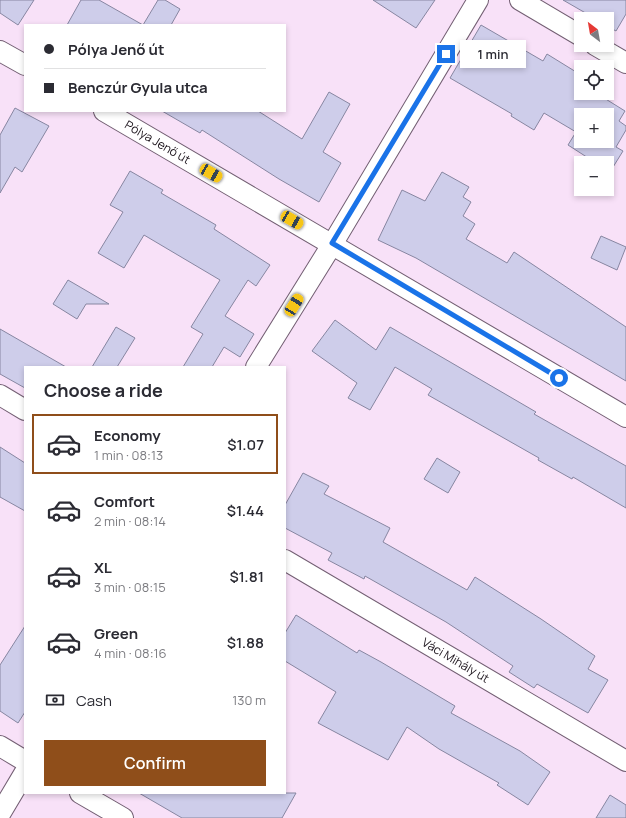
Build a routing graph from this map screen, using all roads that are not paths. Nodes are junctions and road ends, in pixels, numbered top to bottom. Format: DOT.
graph roads {
  1 [pos="478,0"];
  2 [pos="520,0"];
  3 [pos="574,32"];
  4 [pos="0,51"];
  5 [pos="607,52"];
  6 [pos="626,63"];
  7 [pos="24,64"];
  8 [pos="106,112"];
  9 [pos="332,243"];
  10 [pos="257,366"];
  11 [pos="0,395"];
  12 [pos="24,409"];
  13 [pos="626,417"];
  14 [pos="286,561"];
  15 [pos="0,746"];
  16 [pos="24,760"];
  17 [pos="626,761"];
  18 [pos="24,774"];
  19 [pos="82,794"];
  20 [pos="0,814"];
  21 [pos="123,818"];
  1 -- 9 [label="street"];
  2 -- 3 [label="street"];
  4 -- 7 [label="street"];
  5 -- 6 [label="street"];
  8 -- 9 [label="street, Pólya Jenő út"];
  9 -- 10 [label="street"];
  9 -- 13 [label="street, Pólya Jenő út"];
  11 -- 12 [label="street"];
  14 -- 17 [label="street, Váci Mihály út"];
  15 -- 16 [label="street"];
  18 -- 20 [label="street"];
  19 -- 21 [label="street"];
}
